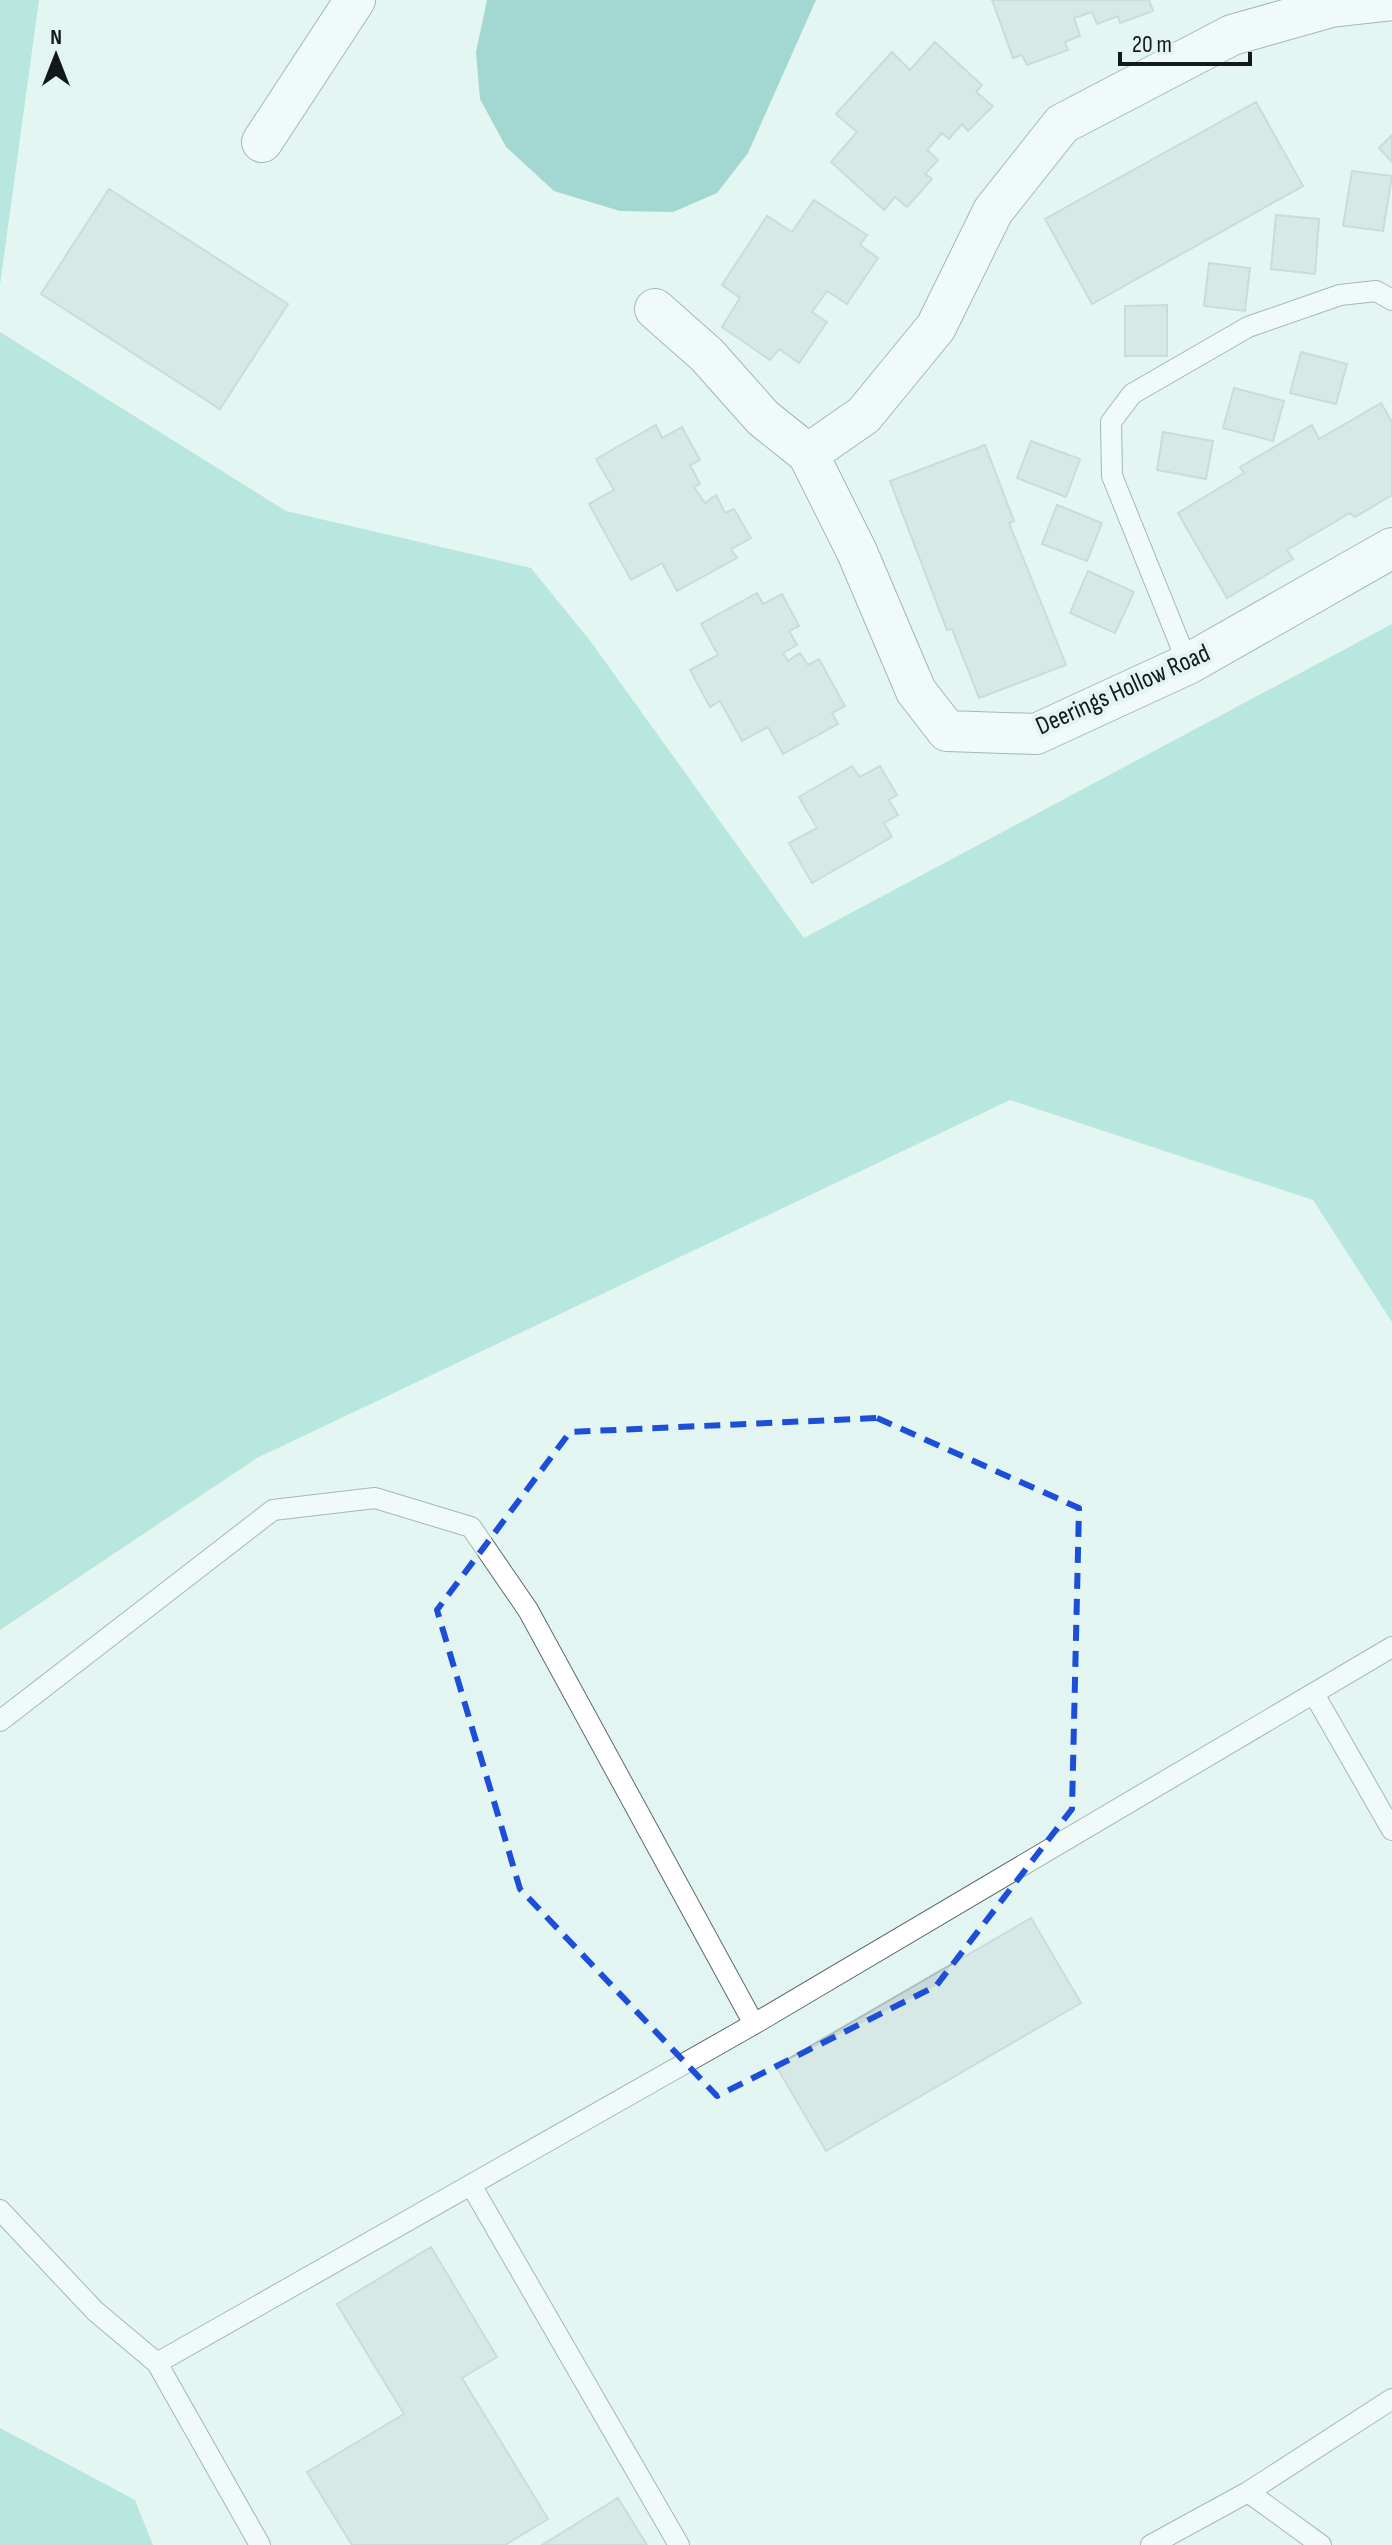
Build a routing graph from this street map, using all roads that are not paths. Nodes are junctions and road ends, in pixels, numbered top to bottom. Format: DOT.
graph roads {
  1 [pos="355,0"];
  2 [pos="1392,0"];
  3 [pos="262,142"];
  4 [pos="1392,300"];
  5 [pos="655,309"];
  6 [pos="808,454"];
  7 [pos="1392,548"];
  8 [pos="1188,664"];
  9 [pos="1392,1647"];
  10 [pos="1314,1694"];
  11 [pos="0,1721"];
  12 [pos="1392,1830"];
  13 [pos="754,2024"];
  14 [pos="471,2185"];
  15 [pos="0,2210"];
  16 [pos="157,2363"];
  17 [pos="1392,2399"];
  18 [pos="1248,2492"];
  19 [pos="260,2545"];
  20 [pos="679,2545"];
  21 [pos="1151,2545"];
  22 [pos="1321,2545"];
  1 -- 3 [label="street"];
  2 -- 6 [label="street"];
  4 -- 8 [label="lane"];
  5 -- 6 [label="street, Deerings Hollow Road"];
  6 -- 8 [label="street, Deerings Hollow Road"];
  7 -- 8 [label="street, Deerings Hollow Road"];
  9 -- 10 [label="lane"];
  10 -- 12 [label="lane"];
  10 -- 13 [label="lane"];
  11 -- 13 [label="lane"];
  13 -- 14 [label="lane"];
  14 -- 16 [label="lane"];
  14 -- 20 [label="lane"];
  15 -- 16 [label="lane"];
  16 -- 19 [label="lane"];
  17 -- 18 [label="lane"];
  18 -- 21 [label="lane"];
  18 -- 22 [label="lane"];
}
